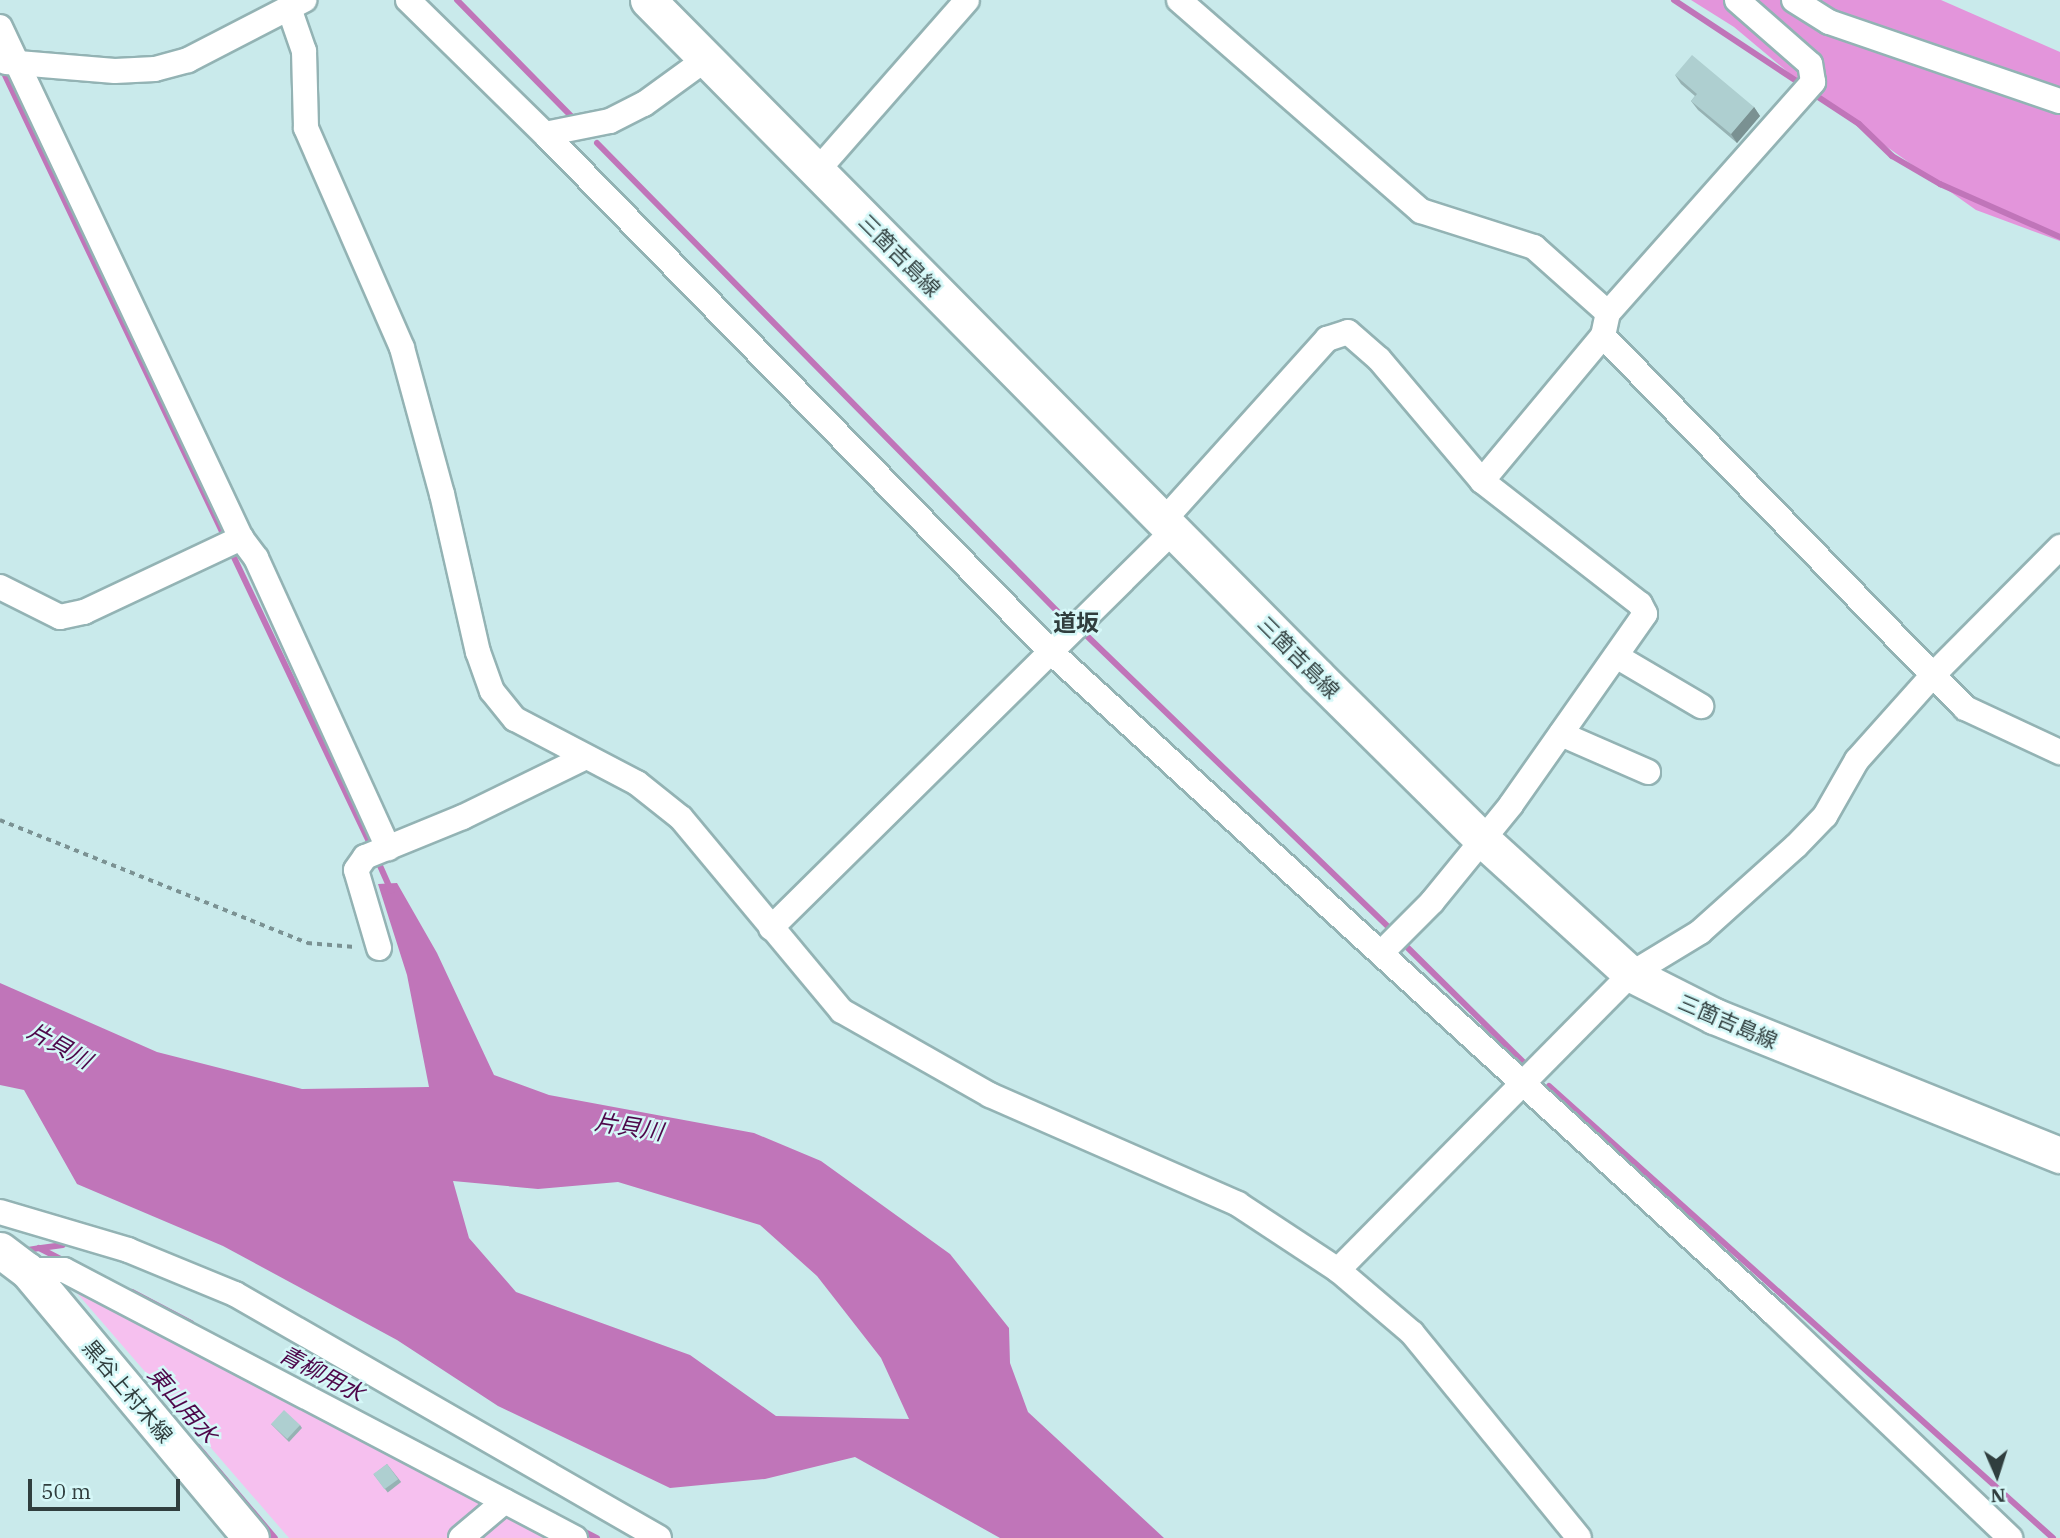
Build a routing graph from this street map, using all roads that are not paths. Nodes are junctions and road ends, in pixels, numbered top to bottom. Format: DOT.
graph roads {
  1 [pos="408,0"];
  2 [pos="649,0"];
  3 [pos="967,0"];
  4 [pos="1179,0"];
  5 [pos="1737,0"];
  6 [pos="1794,0"];
  7 [pos="297,4"];
  8 [pos="0,27"];
  9 [pos="706,59"];
  10 [pos="11,63"];
  11 [pos="2060,101"];
  12 [pos="545,134"];
  13 [pos="817,171"];
  14 [pos="1606,325"];
  15 [pos="1482,481"];
  16 [pos="1169,525"];
  17 [pos="240,538"];
  18 [pos="2060,547"];
  19 [pos="0,587"];
  20 [pos="1057,644"];
  21 [pos="1616,656"];
  22 [pos="1932,676"];
  23 [pos="1701,706"];
  24 [pos="1561,734"];
  25 [pos="2060,752"];
  26 [pos="584,758"];
  27 [pos="1648,772"];
  28 [pos="1483,840"];
  29 [pos="380,851"];
  30 [pos="771,928"];
  31 [pos="379,948"];
  32 [pos="1381,953"];
  33 [pos="1631,975"];
  34 [pos="1523,1085"];
  35 [pos="2060,1155"];
  36 [pos="0,1212"];
  37 [pos="10,1261"];
  38 [pos="1338,1269"];
  39 [pos="505,1501"];
  40 [pos="251,1538"];
  41 [pos="461,1538"];
  42 [pos="575,1538"];
  43 [pos="659,1538"];
  44 [pos="1579,1538"];
  45 [pos="2010,1538"];
  1 -- 12 [label="street"];
  2 -- 9 [label="main road, 三箇吉島線"];
  3 -- 13 [label="street"];
  4 -- 14 [label="street"];
  5 -- 14 [label="street"];
  6 -- 11 [label="street"];
  7 -- 10 [label="street"];
  7 -- 26 [label="street"];
  8 -- 10 [label="street"];
  9 -- 12 [label="street"];
  9 -- 13 [label="main road, 三箇吉島線"];
  10 -- 17 [label="street"];
  12 -- 20 [label="street"];
  13 -- 16 [label="main road, 三箇吉島線"];
  14 -- 15 [label="street"];
  14 -- 22 [label="street"];
  15 -- 16 [label="street"];
  15 -- 21 [label="street"];
  16 -- 20 [label="street"];
  16 -- 28 [label="main road, 三箇吉島線"];
  17 -- 19 [label="street"];
  17 -- 29 [label="street"];
  18 -- 22 [label="street"];
  20 -- 30 [label="street"];
  20 -- 32 [label="street"];
  21 -- 23 [label="street"];
  21 -- 24 [label="street"];
  22 -- 25 [label="street"];
  22 -- 33 [label="street"];
  24 -- 27 [label="street"];
  24 -- 28 [label="street"];
  26 -- 29 [label="street"];
  26 -- 30 [label="street"];
  28 -- 32 [label="street"];
  28 -- 33 [label="main road, 三箇吉島線"];
  29 -- 31 [label="street"];
  30 -- 38 [label="street"];
  32 -- 34 [label="street"];
  33 -- 34 [label="street"];
  33 -- 35 [label="main road, 三箇吉島線"];
  34 -- 38 [label="street"];
  34 -- 45 [label="street"];
  36 -- 43 [label="street"];
  37 -- 39 [label="street"];
  37 -- 40 [label="main road, 黒谷上村木線"];
  38 -- 44 [label="street"];
  39 -- 41 [label="street"];
  39 -- 42 [label="street"];
}
